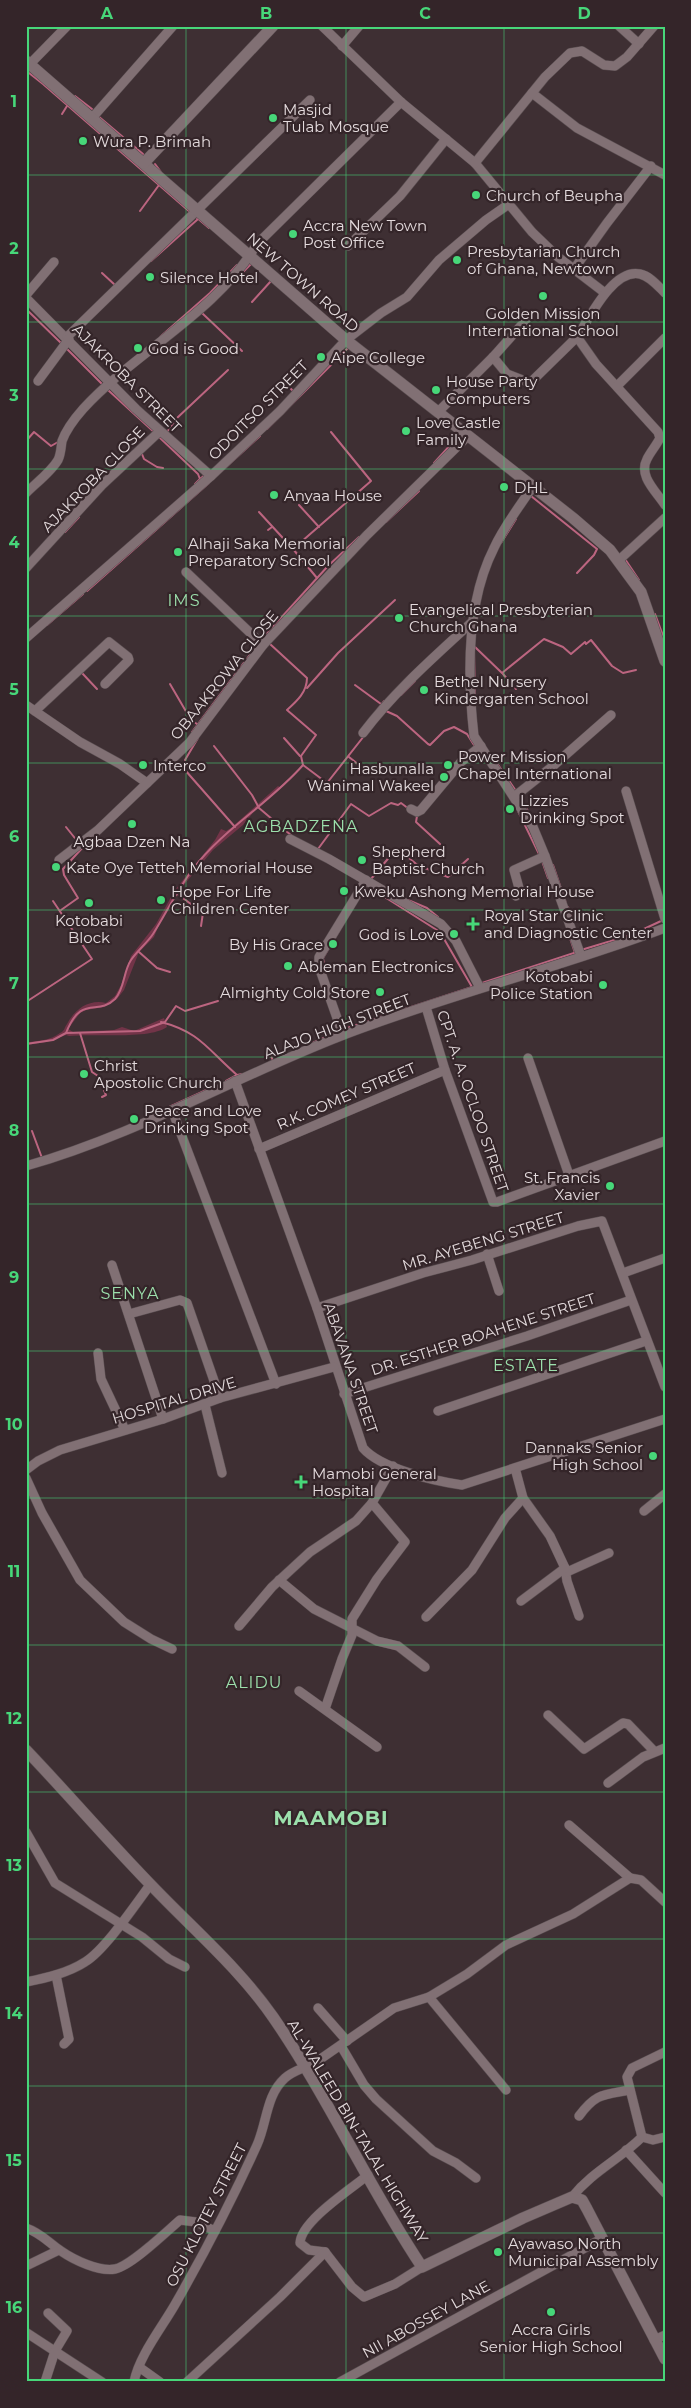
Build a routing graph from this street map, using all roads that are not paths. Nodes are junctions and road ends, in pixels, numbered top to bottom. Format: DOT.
graph roads {
  1 [pos="67,26"];
  2 [pos="173,26"];
  3 [pos="273,26"];
  4 [pos="322,26"];
  5 [pos="359,26"];
  6 [pos="619,26"];
  7 [pos="654,26"];
  8 [pos="639,44"];
  9 [pos="342,46"];
  10 [pos="27,64"];
  11 [pos="532,93"];
  12 [pos="310,100"];
  13 [pos="401,102"];
  14 [pos="92,118"];
  15 [pos="446,139"];
  16 [pos="144,163"];
  17 [pos="475,163"];
  18 [pos="651,166"];
  19 [pos="665,175"];
  20 [pos="509,204"];
  21 [pos="198,210"];
  22 [pos="348,246"];
  23 [pos="250,255"];
  24 [pos="54,262"];
  25 [pos="574,269"];
  26 [pos="605,293"];
  27 [pos="665,293"];
  28 [pos="26,296"];
  29 [pos="526,320"];
  30 [pos="577,337"];
  31 [pos="68,338"];
  32 [pos="665,338"];
  33 [pos="346,340"];
  34 [pos="493,357"];
  35 [pos="38,381"];
  36 [pos="111,382"];
  37 [pos="617,386"];
  38 [pos="438,412"];
  39 [pos="160,431"];
  40 [pos="468,436"];
  41 [pos="211,476"];
  42 [pos="533,486"];
  43 [pos="26,493"];
  44 [pos="665,505"];
  45 [pos="665,518"];
  46 [pos="619,560"];
  47 [pos="26,568"];
  48 [pos="186,572"];
  49 [pos="471,622"];
  50 [pos="26,638"];
  51 [pos="263,646"];
  52 [pos="665,661"];
  53 [pos="104,684"];
  54 [pos="26,705"];
  55 [pos="34,711"];
  56 [pos="611,715"];
  57 [pos="363,733"];
  58 [pos="481,746"];
  59 [pos="147,783"];
  60 [pos="626,791"];
  61 [pos="515,796"];
  62 [pos="411,809"];
  63 [pos="290,839"];
  64 [pos="546,856"];
  65 [pos="59,860"];
  66 [pos="366,880"];
  67 [pos="516,896"];
  68 [pos="665,919"];
  69 [pos="665,928"];
  70 [pos="580,956"];
  71 [pos="480,988"];
  72 [pos="426,1007"];
  73 [pos="343,1035"];
  74 [pos="528,1058"];
  75 [pos="445,1070"];
  76 [pos="235,1081"];
  77 [pos="172,1110"];
  78 [pos="664,1142"];
  79 [pos="259,1149"];
  80 [pos="26,1166"];
  81 [pos="569,1175"];
  82 [pos="487,1254"];
  83 [pos="665,1258"];
  84 [pos="112,1265"];
  85 [pos="623,1273"];
  86 [pos="499,1291"];
  87 [pos="631,1300"];
  88 [pos="317,1308"];
  89 [pos="129,1314"];
  90 [pos="646,1342"];
  91 [pos="98,1353"];
  92 [pos="334,1367"];
  93 [pos="276,1384"];
  94 [pos="665,1387"];
  95 [pos="344,1394"];
  96 [pos="220,1398"];
  97 [pos="205,1404"];
  98 [pos="438,1411"];
  99 [pos="163,1419"];
  100 [pos="665,1419"];
  101 [pos="125,1430"];
  102 [pos="27,1465"];
  103 [pos="392,1466"];
  104 [pos="515,1468"];
  105 [pos="222,1473"];
  106 [pos="26,1478"];
  107 [pos="665,1494"];
  108 [pos="523,1498"];
  109 [pos="372,1503"];
  110 [pos="644,1511"];
  111 [pos="609,1553"];
  112 [pos="566,1570"];
  113 [pos="279,1580"];
  114 [pos="521,1601"];
  115 [pos="579,1616"];
  116 [pos="426,1617"];
  117 [pos="239,1626"];
  118 [pos="353,1631"];
  119 [pos="172,1649"];
  120 [pos="425,1667"];
  121 [pos="299,1690"];
  122 [pos="325,1709"];
  123 [pos="548,1715"];
  124 [pos="377,1747"];
  125 [pos="665,1748"];
  126 [pos="26,1750"];
  127 [pos="654,1751"];
  128 [pos="608,1783"];
  129 [pos="569,1825"];
  130 [pos="26,1832"];
  131 [pos="630,1878"];
  132 [pos="150,1884"];
  133 [pos="665,1902"];
  134 [pos="120,1924"];
  135 [pos="185,1967"];
  136 [pos="56,1975"];
  137 [pos="26,1982"];
  138 [pos="429,1997"];
  139 [pos="318,2008"];
  140 [pos="64,2044"];
  141 [pos="344,2044"];
  142 [pos="665,2052"];
  143 [pos="305,2068"];
  144 [pos="506,2090"];
  145 [pos="630,2090"];
  146 [pos="579,2116"];
  147 [pos="642,2137"];
  148 [pos="665,2137"];
  149 [pos="626,2150"];
  150 [pos="368,2175"];
  151 [pos="476,2178"];
  152 [pos="665,2193"];
  153 [pos="572,2196"];
  154 [pos="26,2228"];
  155 [pos="215,2231"];
  156 [pos="603,2238"];
  157 [pos="59,2250"];
  158 [pos="325,2252"];
  159 [pos="26,2266"];
  160 [pos="422,2267"];
  161 [pos="48,2313"];
  162 [pos="27,2334"];
  163 [pos="660,2337"];
  164 [pos="55,2351"];
  165 [pos="665,2359"];
  166 [pos="139,2367"];
  167 [pos="45,2382"];
  168 [pos="102,2382"];
  169 [pos="134,2382"];
  170 [pos="160,2382"];
  171 [pos="187,2382"];
  172 [pos="340,2382"];
  1 -- 10 [label="street"];
  2 -- 14 [label="street"];
  3 -- 16 [label="street"];
  4 -- 9 [label="street"];
  5 -- 9 [label="street"];
  6 -- 8 [label="street"];
  7 -- 8 [label="street"];
  8 -- 11 [label="street"];
  9 -- 13 [label="street"];
  10 -- 14 [label="street, NEW TOWN ROAD"];
  11 -- 17 [label="street"];
  11 -- 18 [label="street"];
  12 -- 21 [label="street"];
  13 -- 15 [label="street"];
  13 -- 23 [label="street"];
  14 -- 16 [label="street, NEW TOWN ROAD"];
  15 -- 17 [label="street"];
  15 -- 22 [label="street"];
  16 -- 21 [label="street, NEW TOWN ROAD"];
  17 -- 20 [label="street"];
  18 -- 19 [label="street"];
  18 -- 25 [label="street"];
  20 -- 25 [label="street"];
  20 -- 33 [label="street, ODOITSO STREET"];
  21 -- 23 [label="street, NEW TOWN ROAD"];
  21 -- 31 [label="street"];
  23 -- 33 [label="street, NEW TOWN ROAD"];
  23 -- 36 [label="street"];
  24 -- 28 [label="street"];
  25 -- 26 [label="street"];
  26 -- 27 [label="street"];
  26 -- 30 [label="street"];
  28 -- 31 [label="street, AJAKROBA STREET"];
  29 -- 34 [label="street"];
  30 -- 34 [label="street"];
  30 -- 37 [label="street"];
  31 -- 35 [label="street"];
  31 -- 36 [label="street, AJAKROBA STREET"];
  32 -- 37 [label="street"];
  33 -- 38 [label="street, NEW TOWN ROAD"];
  33 -- 41 [label="street, ODOITSO STREET"];
  34 -- 38 [label="street"];
  36 -- 39 [label="street, AJAKROBA STREET"];
  36 -- 43 [label="street"];
  37 -- 44 [label="street"];
  38 -- 40 [label="street, NEW TOWN ROAD"];
  39 -- 41 [label="street, AJAKROBA STREET"];
  39 -- 47 [label="street, AJAKROBA CLOSE"];
  40 -- 42 [label="street, NEW TOWN ROAD"];
  40 -- 51 [label="street, OBAAKROWA CLOSE"];
  41 -- 50 [label="street, ODOITSO STREET"];
  42 -- 46 [label="street, NEW TOWN ROAD"];
  42 -- 49 [label="street"];
  45 -- 46 [label="street"];
  46 -- 52 [label="street, NEW TOWN ROAD"];
  48 -- 51 [label="street"];
  49 -- 57 [label="street"];
  49 -- 58 [label="street"];
  51 -- 59 [label="street, OBAAKROWA CLOSE"];
  53 -- 55 [label="street"];
  54 -- 55 [label="street"];
  55 -- 59 [label="street"];
  56 -- 61 [label="street"];
  58 -- 61 [label="street"];
  58 -- 62 [label="street"];
  59 -- 65 [label="street, OBAAKROWA CLOSE"];
  60 -- 68 [label="street"];
  61 -- 64 [label="street"];
  63 -- 66 [label="street"];
  64 -- 67 [label="street"];
  64 -- 70 [label="street"];
  66 -- 71 [label="street"];
  66 -- 73 [label="street"];
  69 -- 70 [label="street, ALAJO HIGH STREET"];
  70 -- 71 [label="street, ALAJO HIGH STREET"];
  71 -- 72 [label="street, ALAJO HIGH STREET"];
  72 -- 73 [label="street, ALAJO HIGH STREET"];
  72 -- 75 [label="street, CPT. A. A. OCLOO STREET"];
  73 -- 76 [label="street, ALAJO HIGH STREET"];
  74 -- 81 [label="street"];
  75 -- 79 [label="street, R.K. COMEY STREET"];
  75 -- 81 [label="street, CPT. A. A. OCLOO STREET"];
  76 -- 77 [label="street, ALAJO HIGH STREET"];
  76 -- 79 [label="street, ABAVANA STREET"];
  77 -- 80 [label="street, ALAJO HIGH STREET"];
  77 -- 93 [label="street"];
  78 -- 81 [label="street, CPT. A. A. OCLOO STREET"];
  79 -- 88 [label="street, ABAVANA STREET"];
  82 -- 85 [label="street, MR. AYEBENG STREET"];
  82 -- 86 [label="street"];
  82 -- 88 [label="street, MR. AYEBENG STREET"];
  83 -- 85 [label="street"];
  84 -- 89 [label="street"];
  85 -- 87 [label="street, MR. AYEBENG STREET"];
  87 -- 90 [label="street, MR. AYEBENG STREET"];
  87 -- 95 [label="street, DR. ESTHER BOAHENE STREET"];
  88 -- 92 [label="street, ABAVANA STREET"];
  89 -- 96 [label="street"];
  89 -- 99 [label="street"];
  90 -- 94 [label="street, MR. AYEBENG STREET"];
  90 -- 98 [label="street"];
  91 -- 101 [label="street"];
  92 -- 93 [label="street, HOSPITAL DRIVE"];
  92 -- 95 [label="street, ABAVANA STREET"];
  93 -- 96 [label="street, HOSPITAL DRIVE"];
  95 -- 103 [label="street, ABAVANA STREET"];
  96 -- 97 [label="street, HOSPITAL DRIVE"];
  97 -- 99 [label="street, HOSPITAL DRIVE"];
  97 -- 105 [label="street"];
  99 -- 101 [label="street, HOSPITAL DRIVE"];
  100 -- 104 [label="street, ABAVANA STREET"];
  101 -- 102 [label="street, HOSPITAL DRIVE"];
  103 -- 104 [label="street, ABAVANA STREET"];
  103 -- 109 [label="street"];
  104 -- 108 [label="street"];
  106 -- 119 [label="street"];
  107 -- 110 [label="street"];
  108 -- 112 [label="street"];
  108 -- 116 [label="street"];
  109 -- 113 [label="street"];
  109 -- 118 [label="street"];
  111 -- 112 [label="street"];
  112 -- 114 [label="street"];
  112 -- 115 [label="street"];
  113 -- 117 [label="street"];
  113 -- 118 [label="street"];
  118 -- 120 [label="street"];
  118 -- 122 [label="street"];
  121 -- 122 [label="street"];
  122 -- 124 [label="street"];
  123 -- 127 [label="street"];
  125 -- 127 [label="street"];
  126 -- 132 [label="street, AL-WALEED BIN-TALAL HIGHWAY"];
  127 -- 128 [label="street"];
  129 -- 131 [label="street"];
  130 -- 134 [label="street"];
  131 -- 133 [label="street"];
  131 -- 138 [label="street, OSU KLOTEY STREET"];
  132 -- 134 [label="street"];
  132 -- 143 [label="street, AL-WALEED BIN-TALAL HIGHWAY"];
  134 -- 135 [label="street"];
  134 -- 136 [label="street"];
  136 -- 137 [label="street"];
  136 -- 140 [label="street"];
  138 -- 141 [label="street, OSU KLOTEY STREET"];
  138 -- 144 [label="street"];
  139 -- 141 [label="street"];
  141 -- 143 [label="street, OSU KLOTEY STREET"];
  141 -- 151 [label="street"];
  142 -- 145 [label="street"];
  143 -- 150 [label="street, AL-WALEED BIN-TALAL HIGHWAY"];
  143 -- 155 [label="street, OSU KLOTEY STREET"];
  145 -- 146 [label="street"];
  145 -- 147 [label="street"];
  147 -- 148 [label="street"];
  147 -- 149 [label="street"];
  149 -- 152 [label="street"];
  149 -- 153 [label="street"];
  150 -- 158 [label="street"];
  150 -- 160 [label="street, AL-WALEED BIN-TALAL HIGHWAY"];
  153 -- 156 [label="street"];
  153 -- 160 [label="street, AL-WALEED BIN-TALAL HIGHWAY"];
  154 -- 157 [label="street"];
  155 -- 157 [label="street"];
  155 -- 166 [label="street, OSU KLOTEY STREET"];
  156 -- 163 [label="street"];
  156 -- 172 [label="street, NII ABOSSEY LANE"];
  157 -- 159 [label="street"];
  158 -- 160 [label="street"];
  158 -- 171 [label="street"];
  161 -- 164 [label="street"];
  162 -- 164 [label="street"];
  163 -- 165 [label="street"];
  164 -- 167 [label="street"];
  164 -- 168 [label="street"];
  166 -- 169 [label="street, OSU KLOTEY STREET"];
  166 -- 170 [label="street"];
}
